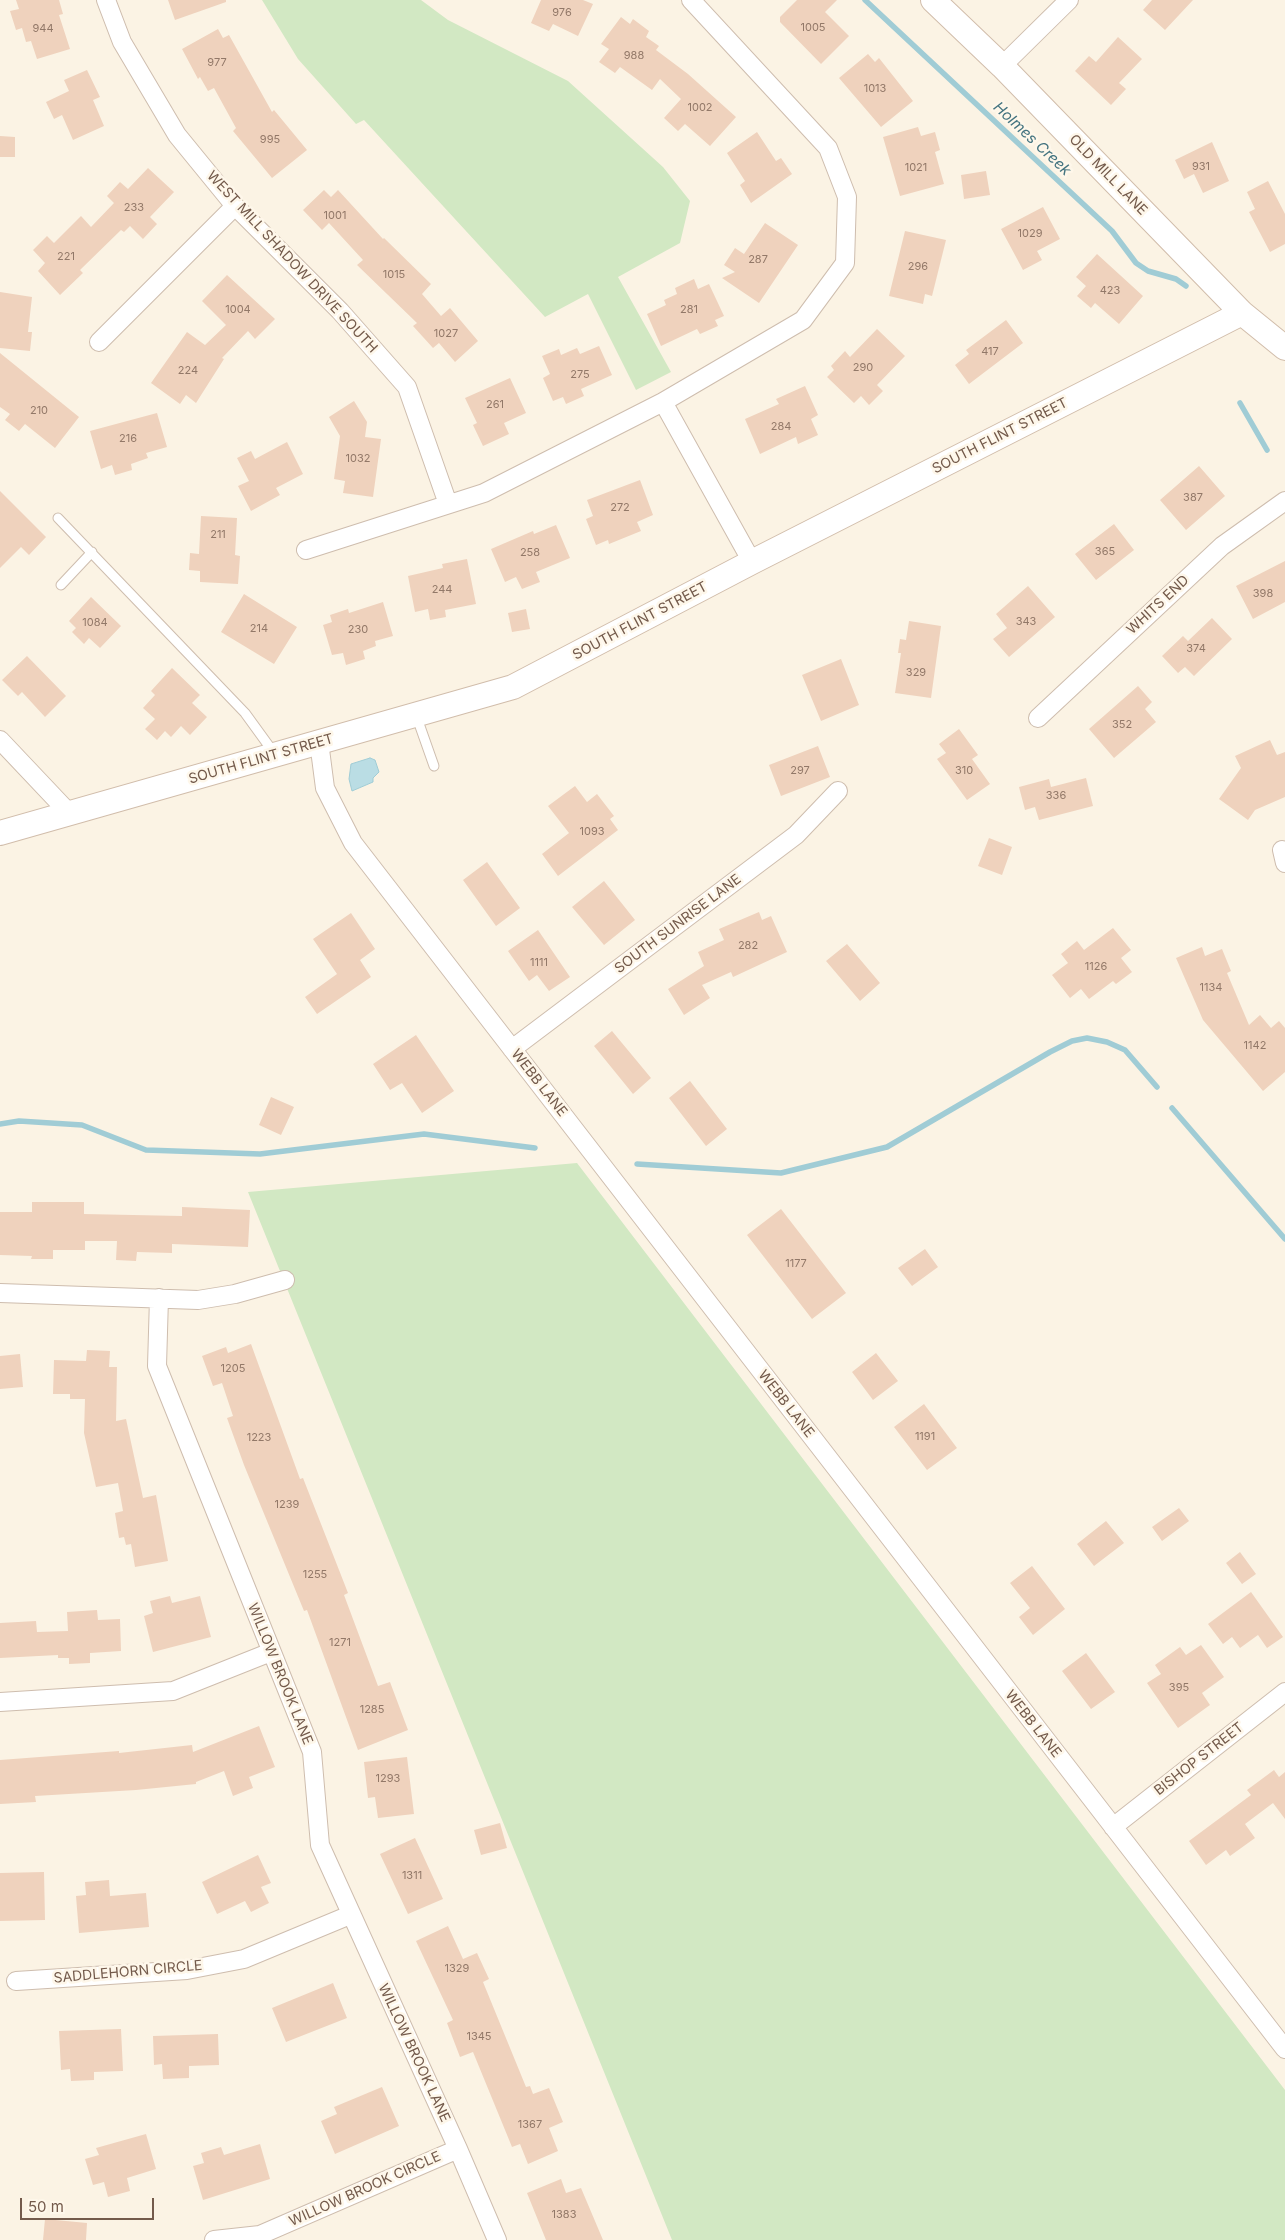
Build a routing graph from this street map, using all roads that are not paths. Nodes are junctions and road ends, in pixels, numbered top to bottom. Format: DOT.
graph roads {
  1 [pos="106,0"];
  2 [pos="691,0"];
  3 [pos="933,0"];
  4 [pos="1069,0"];
  5 [pos="1002,66"];
  6 [pos="235,206"];
  7 [pos="1242,313"];
  8 [pos="99,342"];
  9 [pos="1285,348"];
  10 [pos="663,402"];
  11 [pos="1285,501"];
  12 [pos="448,504"];
  13 [pos="58,518"];
  14 [pos="306,550"];
  15 [pos="92,552"];
  16 [pos="752,562"];
  17 [pos="61,585"];
  18 [pos="416,715"];
  19 [pos="1038,718"];
  20 [pos="0,740"];
  21 [pos="320,742"];
  22 [pos="276,755"];
  23 [pos="434,766"];
  24 [pos="838,791"];
  25 [pos="70,814"];
  26 [pos="0,834"];
  27 [pos="512,1049"];
  28 [pos="285,1280"];
  29 [pos="0,1293"];
  30 [pos="158,1298"];
  31 [pos="272,1652"];
  32 [pos="1285,1692"];
  33 [pos="0,1702"];
  34 [pos="1113,1827"];
  35 [pos="350,1915"];
  36 [pos="16,1981"];
  37 [pos="1285,2049"];
  38 [pos="458,2149"];
  39 [pos="214,2240"];
  40 [pos="497,2240"];
  1 -- 6 [label="street, WEST MILL SHADOW DRIVE SOUTH"];
  2 -- 10 [label="street"];
  3 -- 5 [label="main road, OLD MILL LANE"];
  4 -- 5 [label="street"];
  5 -- 7 [label="main road, OLD MILL LANE"];
  6 -- 8 [label="street"];
  6 -- 12 [label="street, WEST MILL SHADOW DRIVE SOUTH"];
  7 -- 9 [label="main road, OLD MILL LANE"];
  7 -- 16 [label="main road, SOUTH FLINT STREET"];
  10 -- 12 [label="street"];
  10 -- 16 [label="street"];
  11 -- 19 [label="street, WHITS END"];
  12 -- 14 [label="street"];
  13 -- 15 [label="lane"];
  15 -- 17 [label="lane"];
  15 -- 22 [label="lane"];
  16 -- 18 [label="main road, SOUTH FLINT STREET"];
  18 -- 21 [label="main road, SOUTH FLINT STREET"];
  18 -- 23 [label="lane"];
  20 -- 25 [label="street"];
  21 -- 22 [label="main road, SOUTH FLINT STREET"];
  21 -- 27 [label="street, WEBB LANE"];
  22 -- 25 [label="main road, SOUTH FLINT STREET"];
  24 -- 27 [label="street, SOUTH SUNRISE LANE"];
  25 -- 26 [label="main road, SOUTH FLINT STREET"];
  27 -- 34 [label="street, WEBB LANE"];
  28 -- 30 [label="street"];
  29 -- 30 [label="street"];
  30 -- 31 [label="street, WILLOW BROOK LANE"];
  31 -- 33 [label="street"];
  31 -- 35 [label="street, WILLOW BROOK LANE"];
  32 -- 34 [label="street, BISHOP STREET"];
  34 -- 37 [label="street, WEBB LANE"];
  35 -- 36 [label="street, SADDLEHORN CIRCLE"];
  35 -- 38 [label="street, WILLOW BROOK LANE"];
  38 -- 39 [label="street, WILLOW BROOK CIRCLE"];
  38 -- 40 [label="street, WILLOW BROOK LANE"];
}
